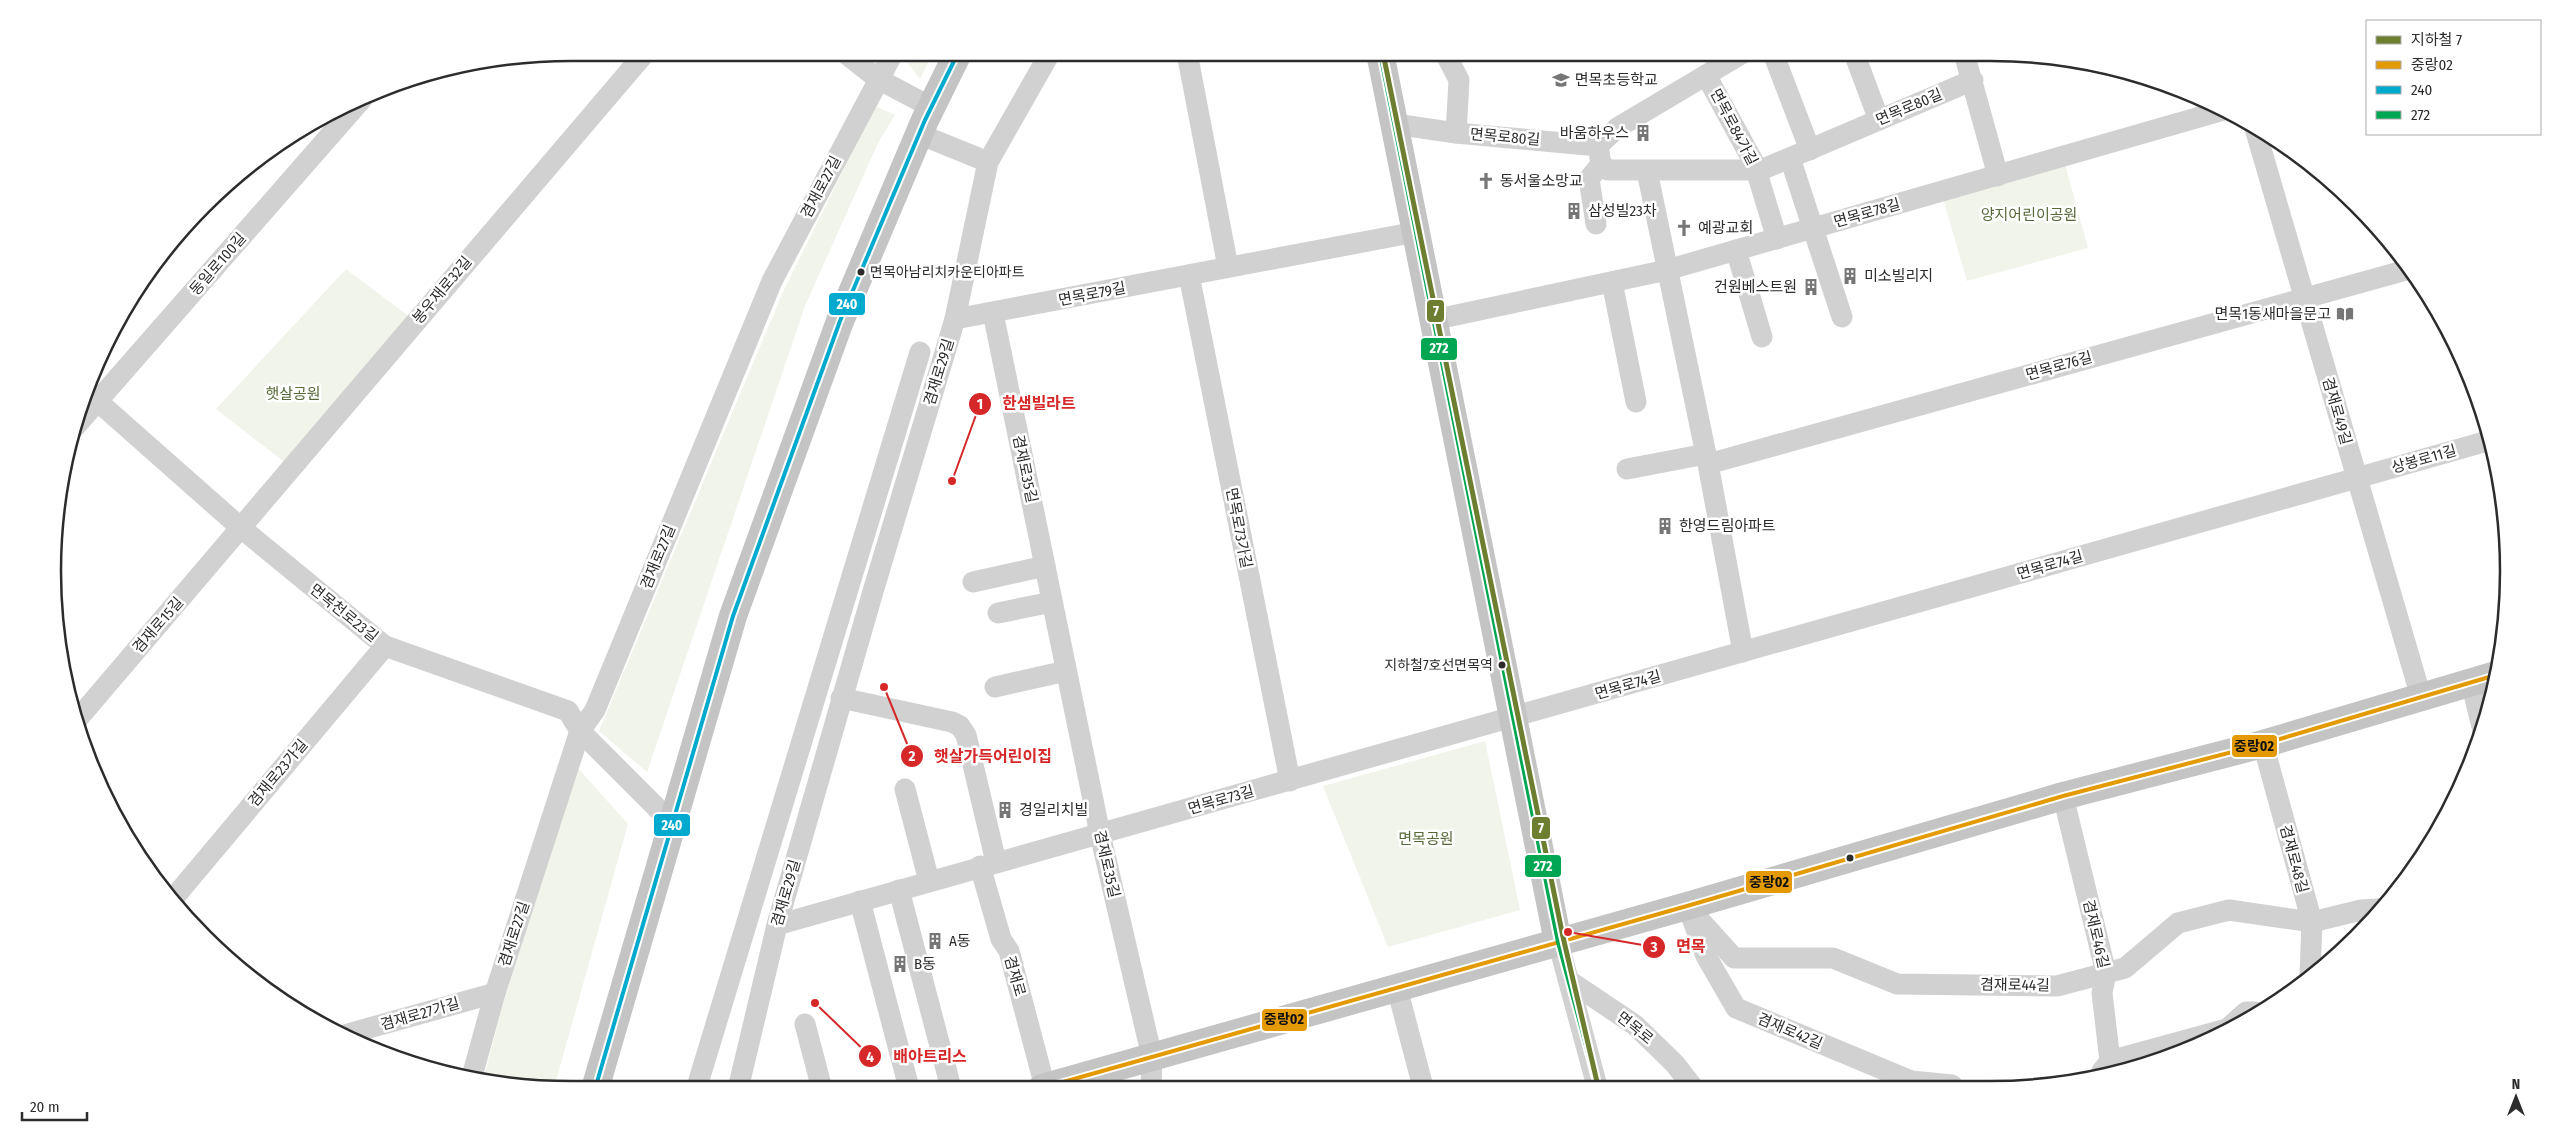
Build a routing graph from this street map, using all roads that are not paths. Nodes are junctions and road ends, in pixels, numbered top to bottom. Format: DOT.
graph roads {
  1 [pos="637,61"];
  2 [pos="856,61"];
  3 [pos="888,61"];
  4 [pos="954,61"];
  5 [pos="1045,61"];
  6 [pos="1189,61"];
  7 [pos="1382,61"];
  8 [pos="1449,61"];
  9 [pos="1728,61"];
  10 [pos="1776,61"];
  11 [pos="1857,61"];
  12 [pos="1972,61"];
  13 [pos="1706,74"];
  14 [pos="878,78"];
  15 [pos="1973,80"];
  16 [pos="931,107"];
  17 [pos="350,112"];
  18 [pos="2213,113"];
  19 [pos="1879,120"];
  20 [pos="1395,124"];
  21 [pos="1456,133"];
  22 [pos="919,134"];
  23 [pos="2257,137"];
  24 [pos="1810,150"];
  25 [pos="1599,155"];
  26 [pos="1790,158"];
  27 [pos="988,162"];
  28 [pos="1647,171"];
  29 [pos="1757,171"];
  30 [pos="1998,176"];
  31 [pos="1596,224"];
  32 [pos="1813,228"];
  33 [pos="1416,232"];
  34 [pos="1777,239"];
  35 [pos="1736,250"];
  36 [pos="1228,268"];
  37 [pos="1667,270"];
  38 [pos="2401,271"];
  39 [pos="1189,275"];
  40 [pos="1612,282"];
  41 [pos="2304,298"];
  42 [pos="993,313"];
  43 [pos="1842,317"];
  44 [pos="955,319"];
  45 [pos="1433,320"];
  46 [pos="1762,337"];
  47 [pos="920,352"];
  48 [pos="92,396"];
  49 [pos="1636,402"];
  50 [pos="2483,442"];
  51 [pos="1706,459"];
  52 [pos="1627,469"];
  53 [pos="2357,478"];
  54 [pos="241,528"];
  55 [pos="1045,566"];
  56 [pos="851,580"];
  57 [pos="973,582"];
  58 [pos="874,588"];
  59 [pos="1052,602"];
  60 [pos="998,613"];
  61 [pos="385,646"];
  62 [pos="1743,652"];
  63 [pos="1066,671"];
  64 [pos="2483,678"];
  65 [pos="996,687"];
  66 [pos="2421,697"];
  67 [pos="841,698"];
  68 [pos="2483,701"];
  69 [pos="82,714"];
  70 [pos="1514,717"];
  71 [pos="580,730"];
  72 [pos="2263,744"];
  73 [pos="1290,781"];
  74 [pos="905,790"];
  75 [pos="2063,796"];
  76 [pos="672,823"];
  77 [pos="1100,834"];
  78 [pos="988,864"];
  79 [pos="929,881"];
  80 [pos="899,890"];
  81 [pos="177,894"];
  82 [pos="860,901"];
  83 [pos="1687,906"];
  84 [pos="2371,909"];
  85 [pos="2312,922"];
  86 [pos="777,924"];
  87 [pos="1558,942"];
  88 [pos="2310,967"];
  89 [pos="2106,973"];
  90 [pos="1568,980"];
  91 [pos="1397,988"];
  92 [pos="495,993"];
  93 [pos="805,1024"];
  94 [pos="355,1032"];
  95 [pos="2166,1049"];
  96 [pos="1152,1057"];
  97 [pos="2141,1058"];
  98 [pos="2104,1067"];
  99 [pos="473,1071"];
  100 [pos="699,1080"];
  101 [pos="597,1081"];
  102 [pos="740,1081"];
  103 [pos="820,1081"];
  104 [pos="907,1081"];
  105 [pos="949,1081"];
  106 [pos="1042,1081"];
  107 [pos="1068,1081"];
  108 [pos="1151,1081"];
  109 [pos="1421,1081"];
  110 [pos="1596,1081"];
  111 [pos="1688,1081"];
  112 [pos="1911,1081"];
  1 -- 54 [label="street, 봉우재로32길"];
  2 -- 14 [label="street"];
  3 -- 14 [label="street, 겸재로27길"];
  4 -- 16 [label="main road"];
  5 -- 27 [label="street, 겸재로29길"];
  6 -- 36 [label="street"];
  7 -- 20 [label="main road"];
  8 -- 21 [label="street"];
  9 -- 13 [label="street, 면목로84가길"];
  10 -- 24 [label="street"];
  11 -- 19 [label="street"];
  12 -- 15 [label="street"];
  13 -- 25 [label="street, 면목로84가길"];
  13 -- 29 [label="street, 면목로84가길"];
  14 -- 16 [label="street"];
  14 -- 71 [label="street, 겸재로27길"];
  15 -- 19 [label="street, 면목로80길"];
  15 -- 30 [label="street"];
  16 -- 22 [label="main road"];
  17 -- 48 [label="street, 동일로100길"];
  18 -- 30 [label="street, 면목로78길"];
  19 -- 24 [label="street, 면목로80길"];
  20 -- 21 [label="street, 면목로80길"];
  20 -- 33 [label="main road"];
  21 -- 25 [label="street, 면목로80길"];
  22 -- 27 [label="street"];
  22 -- 76 [label="main road"];
  23 -- 41 [label="street, 겸재로49길"];
  24 -- 26 [label="street, 면목로80길"];
  25 -- 28 [label="street, 면목로80길"];
  25 -- 31 [label="street"];
  26 -- 29 [label="street, 면목로80길"];
  26 -- 32 [label="street"];
  27 -- 44 [label="street, 겸재로29길"];
  28 -- 29 [label="street, 면목로80길"];
  28 -- 37 [label="street"];
  29 -- 34 [label="street, 면목로84가길"];
  30 -- 32 [label="street, 면목로78길"];
  32 -- 34 [label="street, 면목로78길"];
  32 -- 43 [label="street"];
  33 -- 36 [label="street, 면목로79길"];
  33 -- 45 [label="main road"];
  34 -- 35 [label="street, 면목로78길"];
  35 -- 37 [label="street, 면목로78길"];
  35 -- 46 [label="street"];
  36 -- 39 [label="street, 면목로79길"];
  37 -- 40 [label="street, 면목로78길"];
  37 -- 51 [label="street"];
  38 -- 41 [label="street, 면목로76길"];
  39 -- 42 [label="street, 면목로79길"];
  39 -- 73 [label="street, 면목로73가길"];
  40 -- 45 [label="street, 면목로78길"];
  40 -- 49 [label="street"];
  41 -- 51 [label="street, 면목로76길"];
  41 -- 53 [label="street, 겸재로49길"];
  42 -- 44 [label="street, 면목로79길"];
  42 -- 55 [label="street, 겸재로35길"];
  44 -- 58 [label="street, 겸재로29길"];
  45 -- 70 [label="main road"];
  47 -- 56 [label="street"];
  48 -- 54 [label="street, 면목천로23길"];
  50 -- 53 [label="street, 상봉로11길"];
  51 -- 52 [label="street"];
  51 -- 62 [label="street"];
  53 -- 62 [label="street, 면목로74길"];
  53 -- 66 [label="street, 겸재로49길"];
  54 -- 61 [label="street, 면목천로23길"];
  54 -- 69 [label="street, 겸재로15길"];
  55 -- 57 [label="street"];
  55 -- 59 [label="street, 겸재로35길"];
  56 -- 58 [label="street"];
  56 -- 100 [label="street"];
  58 -- 67 [label="street, 겸재로29길"];
  59 -- 60 [label="street"];
  59 -- 63 [label="street, 겸재로35길"];
  61 -- 71 [label="street, 면목천로23길"];
  61 -- 81 [label="street, 겸재로23가길"];
  62 -- 70 [label="street, 면목로74길"];
  63 -- 65 [label="street"];
  63 -- 77 [label="street, 겸재로35길"];
  64 -- 66 [label="main road, 겸재로"];
  64 -- 68 [label="street"];
  66 -- 72 [label="main road, 겸재로"];
  67 -- 78 [label="street"];
  67 -- 86 [label="street, 겸재로29길"];
  70 -- 73 [label="street, 면목로73길"];
  70 -- 87 [label="main road"];
  71 -- 76 [label="street, 면목천로23길"];
  71 -- 92 [label="street, 겸재로27길"];
  72 -- 75 [label="main road, 겸재로"];
  72 -- 85 [label="street, 겸재로48길"];
  73 -- 77 [label="street, 면목로73길"];
  74 -- 79 [label="street"];
  75 -- 83 [label="main road, 겸재로"];
  75 -- 89 [label="street, 겸재로46길"];
  76 -- 101 [label="main road"];
  77 -- 78 [label="street, 면목로73길"];
  77 -- 96 [label="street, 겸재로35길"];
  78 -- 79 [label="street, 면목로73길"];
  78 -- 106 [label="street, 겸재로"];
  79 -- 80 [label="street, 면목로73길"];
  80 -- 82 [label="street, 면목로73길"];
  80 -- 105 [label="street"];
  82 -- 86 [label="street, 면목로73길"];
  82 -- 104 [label="street"];
  83 -- 87 [label="main road, 겸재로"];
  83 -- 89 [label="street, 겸재로44길"];
  83 -- 112 [label="street, 겸재로42길"];
  84 -- 85 [label="street, 겸재로44길"];
  85 -- 88 [label="street, 겸재로48길"];
  85 -- 89 [label="street, 겸재로44길"];
  86 -- 102 [label="street, 겸재로29길"];
  87 -- 90 [label="street"];
  87 -- 91 [label="main road, 겸재로"];
  89 -- 98 [label="street, 겸재로46길"];
  90 -- 110 [label="street"];
  90 -- 111 [label="street, 면목로"];
  91 -- 96 [label="main road, 겸재로"];
  91 -- 109 [label="street"];
  92 -- 94 [label="street, 겸재로27가길"];
  92 -- 99 [label="street, 겸재로27길"];
  93 -- 103 [label="street"];
  95 -- 97 [label="street"];
  96 -- 107 [label="main road, 겸재로"];
  96 -- 108 [label="street, 겸재로35길"];
}
